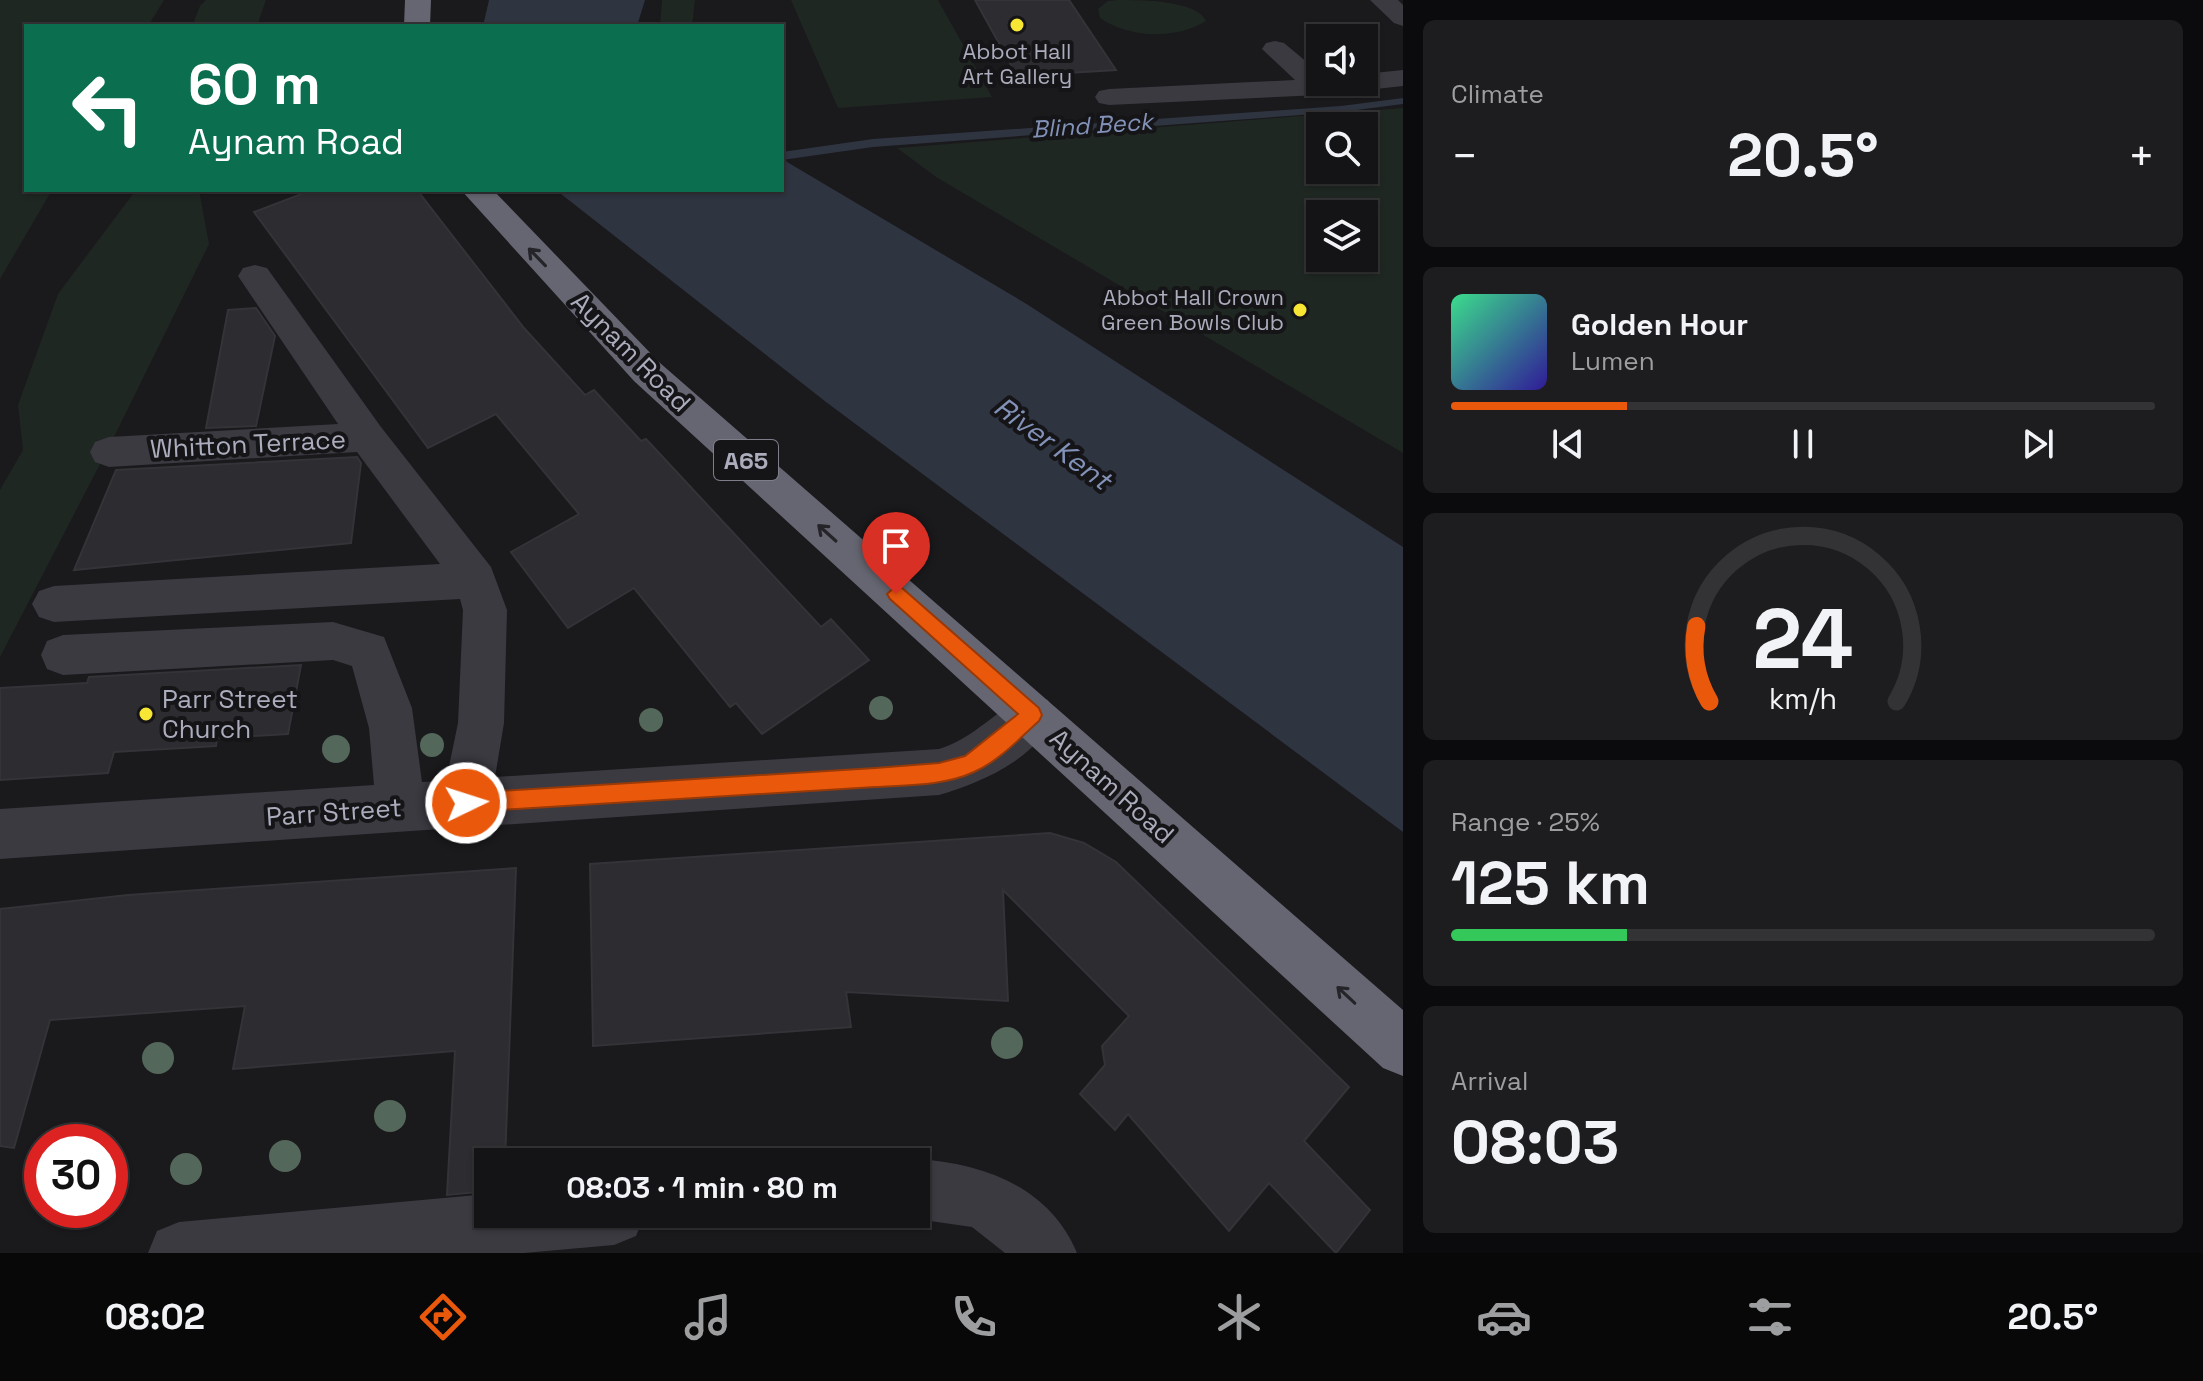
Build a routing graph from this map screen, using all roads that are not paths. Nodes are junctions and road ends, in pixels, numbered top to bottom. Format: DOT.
graph roads {
  1 [pos="418,0"];
  2 [pos="1383,0"];
  3 [pos="1403,18"];
  4 [pos="417,24"];
  5 [pos="1275,49"];
  6 [pos="1306,75"];
  7 [pos="1403,78"];
  8 [pos="1378,81"];
  9 [pos="1306,88"];
  10 [pos="1109,97"];
  11 [pos="478,192"];
  12 [pos="255,276"];
  13 [pos="367,437"];
  14 [pos="109,452"];
  15 [pos="476,580"];
  16 [pos="54,604"];
  17 [pos="63,655"];
  18 [pos="1032,715"];
  19 [pos="466,803"];
  20 [pos="399,807"];
  21 [pos="0,834"];
  22 [pos="1403,1048"];
  23 [pos="930,1190"];
  24 [pos="474,1227"];
  25 [pos="179,1253"];
  26 [pos="1046,1253"];
  1 -- 4 [label="highway"];
  2 -- 3 [label="street"];
  5 -- 6 [label="street"];
  7 -- 8 [label="street"];
  9 -- 10 [label="street"];
  18 -- 11 [label="highway, Aynam Road / A65, one-way"];
  12 -- 13 [label="street"];
  13 -- 14 [label="street, Whitton Terrace"];
  13 -- 15 [label="street, Whitton Terrace"];
  15 -- 16 [label="street"];
  15 -- 19 [label="street, Whitton Terrace"];
  17 -- 20 [label="street"];
  18 -- 19 [label="street, Parr Street"];
  22 -- 18 [label="highway, Aynam Road / A65, one-way"];
  19 -- 20 [label="street, Parr Street"];
  20 -- 21 [label="street, Parr Street"];
  23 -- 26 [label="street"];
  24 -- 25 [label="street"];
}
